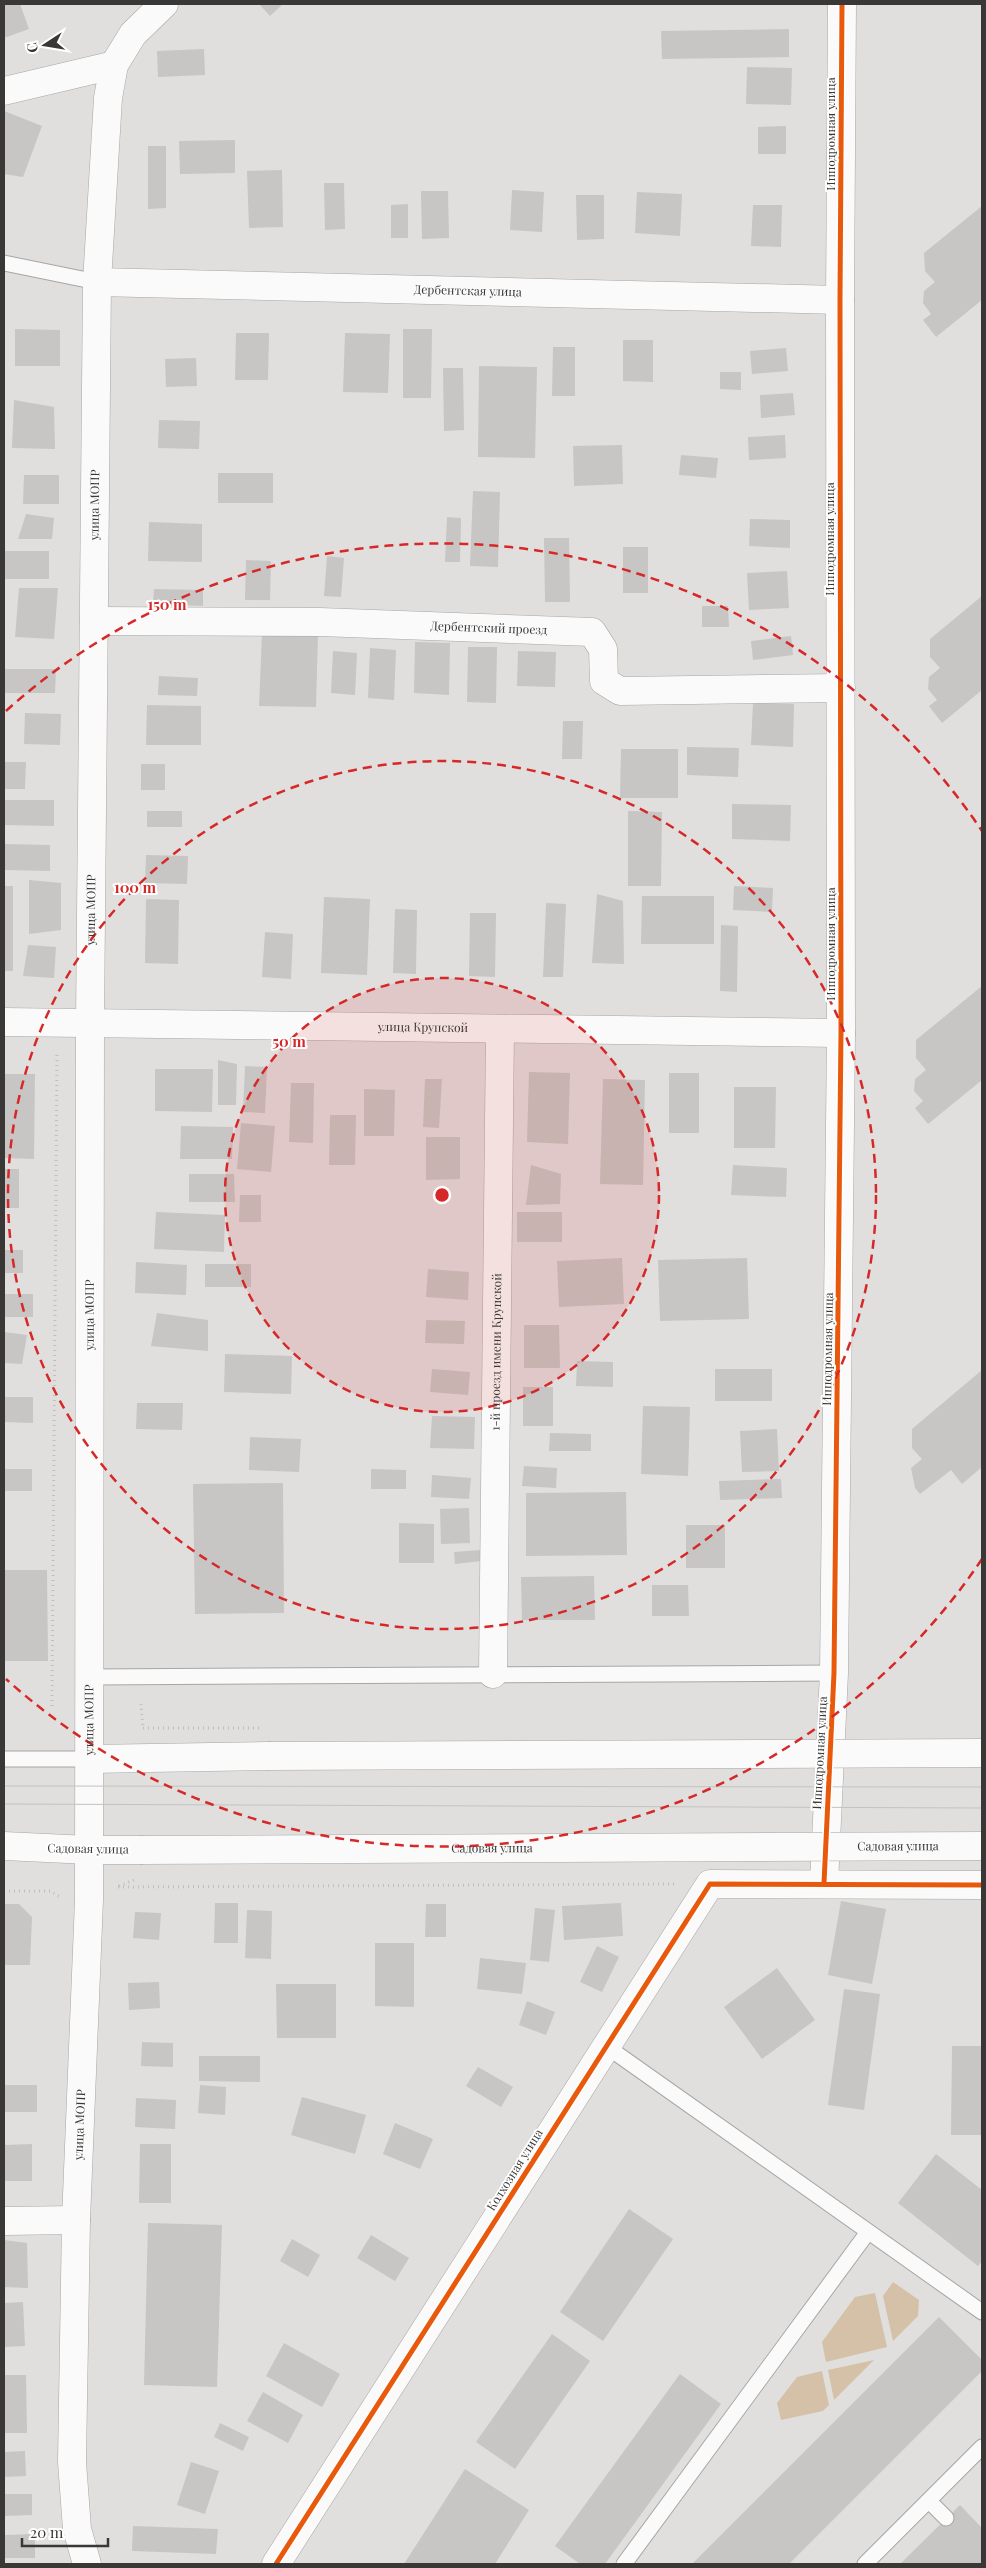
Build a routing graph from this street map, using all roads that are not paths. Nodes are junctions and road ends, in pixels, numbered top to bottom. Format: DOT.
graph roads {
  1 [pos="164,4"];
  2 [pos="842,4"];
  3 [pos="114,65"];
  4 [pos="4,91"];
  5 [pos="4,263"];
  6 [pos="97,282"];
  7 [pos="840,300"];
  8 [pos="94,621"];
  9 [pos="841,688"];
  10 [pos="4,1022"];
  11 [pos="90,1022"];
  12 [pos="500,1029"];
  13 [pos="841,1033"];
  14 [pos="834,1673"];
  15 [pos="493,1674"];
  16 [pos="90,1676"];
  17 [pos="982,1753"];
  18 [pos="4,1759"];
  19 [pos="90,1759"];
  20 [pos="4,1846"];
  21 [pos="982,1846"];
  22 [pos="89,1850"];
  23 [pos="824,1883"];
  24 [pos="982,1885"];
  25 [pos="606,2046"];
  26 [pos="76,2220"];
  27 [pos="4,2222"];
  28 [pos="868,2232"];
  29 [pos="982,2312"];
  30 [pos="982,2447"];
  31 [pos="928,2501"];
  32 [pos="946,2518"];
  33 [pos="870,2563"];
  34 [pos="87,2564"];
  35 [pos="276,2564"];
  36 [pos="624,2564"];
  1 -- 3 [label="street"];
  2 -- 7 [label="street, Ипподромная улица"];
  3 -- 4 [label="street"];
  3 -- 6 [label="street, улица МОПР"];
  5 -- 6 [label="lane"];
  6 -- 7 [label="street, Дербентская улица"];
  6 -- 8 [label="street, улица МОПР"];
  7 -- 9 [label="street, Ипподромная улица"];
  8 -- 9 [label="street, Дербентский проезд"];
  8 -- 11 [label="street, улица МОПР"];
  9 -- 13 [label="street, Ипподромная улица"];
  10 -- 11 [label="street, улица Крупской"];
  11 -- 12 [label="street, улица Крупской"];
  11 -- 16 [label="street, улица МОПР"];
  12 -- 13 [label="street, улица Крупской"];
  12 -- 15 [label="street, 1-й проезд имени Крупской"];
  13 -- 14 [label="street, Ипподромная улица"];
  14 -- 15 [label="lane"];
  14 -- 23 [label="street, Ипподромная улица"];
  15 -- 16 [label="lane"];
  16 -- 19 [label="street, улица МОПР"];
  17 -- 19 [label="street, bridge"];
  18 -- 19 [label="lane"];
  19 -- 22 [label="street, улица МОПР"];
  20 -- 22 [label="street, Садовая улица"];
  21 -- 22 [label="street, Садовая улица, bridge"];
  22 -- 26 [label="street, улица МОПР"];
  23 -- 24 [label="street"];
  23 -- 25 [label="street, Колхозная улица"];
  25 -- 28 [label="lane"];
  25 -- 35 [label="street, Колхозная улица"];
  26 -- 27 [label="street"];
  26 -- 34 [label="street, улица МОПР"];
  28 -- 29 [label="lane"];
  28 -- 36 [label="lane"];
  30 -- 31 [label="lane"];
  31 -- 32 [label="lane"];
  31 -- 33 [label="lane"];
}
